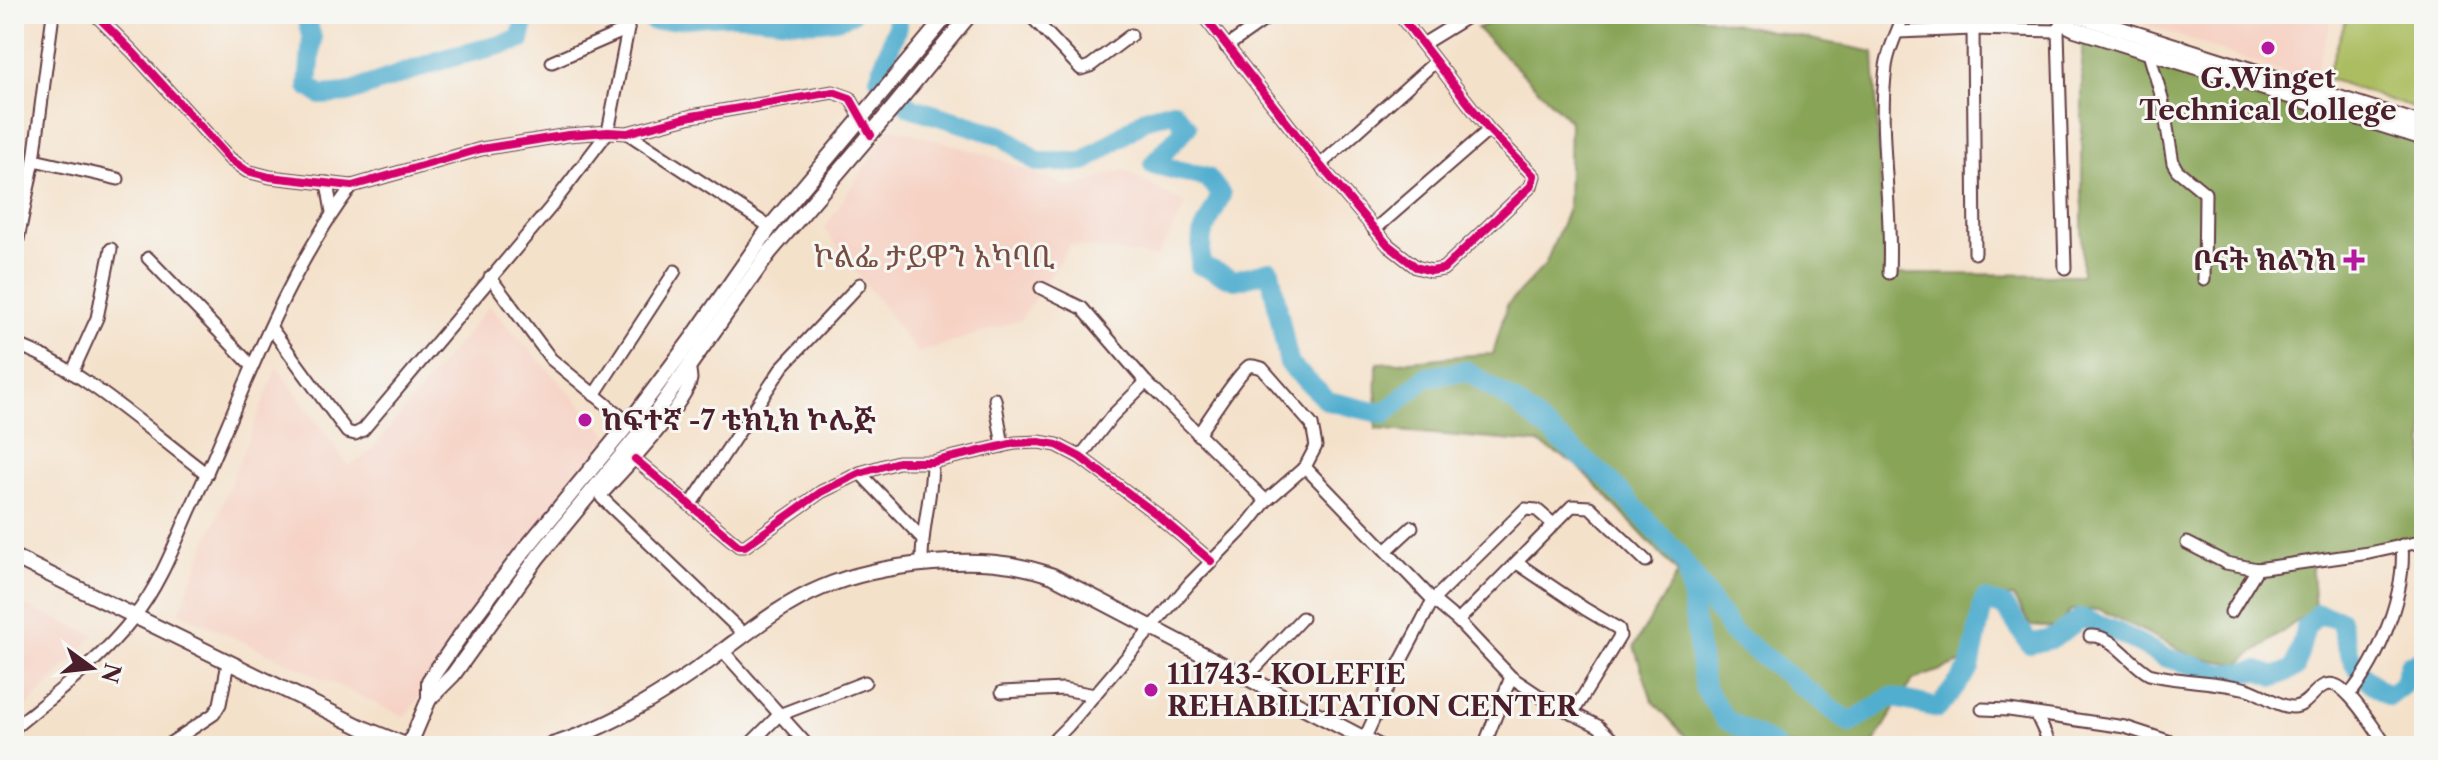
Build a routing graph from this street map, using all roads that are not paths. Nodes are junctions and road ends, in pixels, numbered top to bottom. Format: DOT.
graph roads {
  1 [pos="53,14"];
  2 [pos="95,14"];
  3 [pos="623,14"];
  4 [pos="948,14"];
  5 [pos="970,14"];
  6 [pos="1029,14"];
  7 [pos="1202,14"];
  8 [pos="1273,14"];
  9 [pos="1399,14"];
  10 [pos="1472,14"];
  11 [pos="1904,14"];
  12 [pos="2063,20"];
  13 [pos="628,29"];
  14 [pos="1973,29"];
  15 [pos="1898,32"];
  16 [pos="1131,35"];
  17 [pos="1423,44"];
  18 [pos="1226,47"];
  19 [pos="2148,50"];
  20 [pos="552,62"];
  21 [pos="1435,62"];
  22 [pos="861,119"];
  23 [pos="2424,125"];
  24 [pos="1489,130"];
  25 [pos="608,132"];
  26 [pos="627,133"];
  27 [pos="871,135"];
  28 [pos="2424,138"];
  29 [pos="34,160"];
  30 [pos="1320,165"];
  31 [pos="118,179"];
  32 [pos="327,183"];
  33 [pos="352,186"];
  34 [pos="332,212"];
  35 [pos="770,227"];
  36 [pos="1374,230"];
  37 [pos="111,249"];
  38 [pos="1975,253"];
  39 [pos="148,258"];
  40 [pos="14,259"];
  41 [pos="2065,268"];
  42 [pos="675,271"];
  43 [pos="1889,273"];
  44 [pos="490,277"];
  45 [pos="2204,280"];
  46 [pos="860,284"];
  47 [pos="1041,288"];
  48 [pos="271,328"];
  49 [pos="14,344"];
  50 [pos="252,366"];
  51 [pos="72,373"];
  52 [pos="1146,382"];
  53 [pos="594,395"];
  54 [pos="995,399"];
  55 [pos="629,423"];
  56 [pos="1198,435"];
  57 [pos="1003,446"];
  58 [pos="621,454"];
  59 [pos="1080,457"];
  60 [pos="932,462"];
  61 [pos="1305,467"];
  62 [pos="860,473"];
  63 [pos="207,474"];
  64 [pos="1266,501"];
  65 [pos="691,504"];
  66 [pos="1552,523"];
  67 [pos="1412,527"];
  68 [pos="921,537"];
  69 [pos="2424,541"];
  70 [pos="2187,543"];
  71 [pos="2402,545"];
  72 [pos="1387,550"];
  73 [pos="14,557"];
  74 [pos="1211,561"];
  75 [pos="1646,561"];
  76 [pos="1517,563"];
  77 [pos="922,564"];
  78 [pos="2257,569"];
  79 [pos="1433,600"];
  80 [pos="2231,612"];
  81 [pos="134,617"];
  82 [pos="1302,618"];
  83 [pos="1458,621"];
  84 [pos="1153,629"];
  85 [pos="744,634"];
  86 [pos="2090,636"];
  87 [pos="723,651"];
  88 [pos="228,663"];
  89 [pos="1511,677"];
  90 [pos="1245,679"];
  91 [pos="865,682"];
  92 [pos="1002,692"];
  93 [pos="1095,695"];
  94 [pos="2349,695"];
  95 [pos="1982,709"];
  96 [pos="1572,714"];
  97 [pos="779,715"];
  98 [pos="2037,716"];
  99 [pos="14,728"];
  100 [pos="1371,743"];
  101 [pos="166,746"];
  102 [pos="408,746"];
  103 [pos="549,746"];
  104 [pos="748,746"];
  105 [pos="808,746"];
  106 [pos="1048,746"];
  107 [pos="1484,746"];
  108 [pos="1619,746"];
  109 [pos="2051,746"];
  110 [pos="2183,746"];
  111 [pos="2387,746"];
  1 -- 29 [label="street"];
  2 -- 32 [label="street"];
  3 -- 13 [label="street"];
  4 -- 22 [label="main road"];
  5 -- 27 [label="main road"];
  6 -- 16 [label="street"];
  7 -- 18 [label="street"];
  8 -- 18 [label="street"];
  9 -- 17 [label="street"];
  10 -- 17 [label="street"];
  11 -- 15 [label="street"];
  12 -- 14 [label="street"];
  12 -- 19 [label="main road"];
  12 -- 23 [label="main road"];
  12 -- 41 [label="street"];
  13 -- 20 [label="street"];
  13 -- 25 [label="street"];
  14 -- 15 [label="street"];
  14 -- 38 [label="street"];
  15 -- 43 [label="street"];
  17 -- 21 [label="street"];
  18 -- 30 [label="street"];
  19 -- 28 [label="main road"];
  19 -- 45 [label="street"];
  21 -- 24 [label="street"];
  21 -- 30 [label="street"];
  22 -- 26 [label="street"];
  22 -- 27 [label="street"];
  22 -- 35 [label="main road"];
  24 -- 36 [label="street"];
  24 -- 36 [label="street"];
  25 -- 26 [label="street"];
  25 -- 33 [label="street"];
  25 -- 44 [label="street"];
  26 -- 35 [label="street"];
  27 -- 58 [label="main road"];
  29 -- 31 [label="street"];
  29 -- 40 [label="street"];
  30 -- 36 [label="street"];
  32 -- 33 [label="street"];
  32 -- 34 [label="street"];
  33 -- 34 [label="street"];
  34 -- 48 [label="street"];
  35 -- 55 [label="main road"];
  37 -- 51 [label="street"];
  39 -- 50 [label="street"];
  42 -- 53 [label="street"];
  44 -- 48 [label="street"];
  44 -- 53 [label="street"];
  46 -- 65 [label="street"];
  47 -- 52 [label="street"];
  48 -- 50 [label="street"];
  49 -- 51 [label="street"];
  50 -- 63 [label="street"];
  51 -- 63 [label="street"];
  52 -- 56 [label="street"];
  52 -- 59 [label="street"];
  53 -- 55 [label="street"];
  54 -- 57 [label="street"];
  55 -- 58 [label="main road"];
  56 -- 61 [label="street"];
  56 -- 64 [label="street"];
  57 -- 59 [label="street"];
  57 -- 60 [label="street"];
  58 -- 65 [label="street"];
  58 -- 85 [label="street"];
  58 -- 102 [label="main road"];
  59 -- 74 [label="street"];
  60 -- 62 [label="street"];
  60 -- 68 [label="street"];
  61 -- 64 [label="street"];
  61 -- 72 [label="street"];
  62 -- 65 [label="street"];
  62 -- 68 [label="street"];
  63 -- 81 [label="street"];
  64 -- 74 [label="street"];
  66 -- 75 [label="street"];
  66 -- 76 [label="street"];
  66 -- 79 [label="street"];
  67 -- 72 [label="street"];
  68 -- 77 [label="street"];
  69 -- 71 [label="street"];
  70 -- 78 [label="street"];
  71 -- 78 [label="street"];
  71 -- 94 [label="street"];
  72 -- 79 [label="street"];
  73 -- 81 [label="main road"];
  74 -- 84 [label="street"];
  76 -- 83 [label="street"];
  76 -- 96 [label="street"];
  77 -- 84 [label="main road"];
  77 -- 85 [label="main road"];
  78 -- 80 [label="street"];
  79 -- 83 [label="street"];
  79 -- 100 [label="street"];
  81 -- 88 [label="main road"];
  81 -- 99 [label="street"];
  82 -- 90 [label="street"];
  83 -- 89 [label="street"];
  84 -- 90 [label="main road"];
  84 -- 93 [label="street"];
  85 -- 87 [label="main road"];
  86 -- 94 [label="street"];
  87 -- 97 [label="street"];
  87 -- 103 [label="main road"];
  88 -- 101 [label="street"];
  88 -- 102 [label="main road"];
  89 -- 96 [label="street"];
  89 -- 107 [label="street"];
  90 -- 100 [label="main road"];
  91 -- 97 [label="street"];
  92 -- 93 [label="street"];
  93 -- 106 [label="street"];
  94 -- 111 [label="street"];
  95 -- 98 [label="street"];
  96 -- 108 [label="street"];
  97 -- 104 [label="street"];
  97 -- 105 [label="street"];
  98 -- 109 [label="street"];
  98 -- 110 [label="street"];
}
